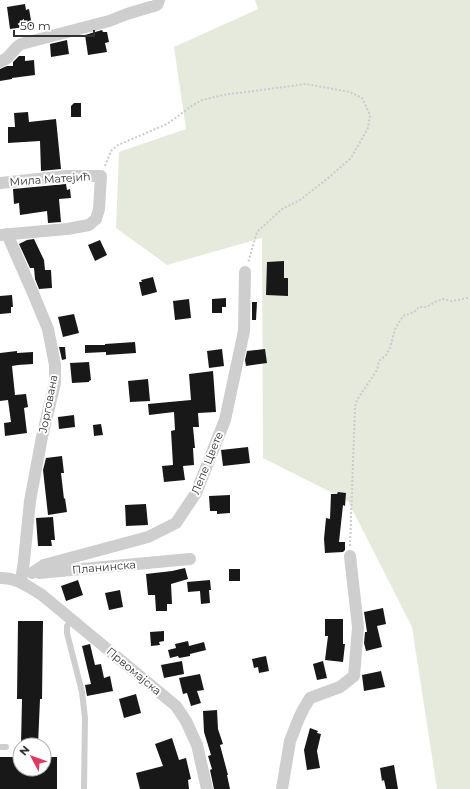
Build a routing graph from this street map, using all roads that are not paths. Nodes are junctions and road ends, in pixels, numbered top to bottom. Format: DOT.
graph roads {
  1 [pos="159,0"];
  2 [pos="0,62"];
  3 [pos="0,183"];
  4 [pos="3,235"];
  5 [pos="245,272"];
  6 [pos="350,556"];
  7 [pos="190,559"];
  8 [pos="32,573"];
  9 [pos="0,578"];
  10 [pos="21,581"];
  11 [pos="72,620"];
  12 [pos="84,789"];
  13 [pos="207,789"];
  14 [pos="282,789"];
  1 -- 2 [label="street"];
  3 -- 4 [label="street, Мила Матејић"];
  4 -- 10 [label="street, Јоргована"];
  5 -- 8 [label="street, Лепе Цвете"];
  6 -- 14 [label="street"];
  7 -- 8 [label="street, Планинска"];
  8 -- 10 [label="street"];
  9 -- 10 [label="street"];
  10 -- 11 [label="street, Првомајска"];
  11 -- 12 [label="lane"];
  11 -- 13 [label="street, Првомајска"];
}
